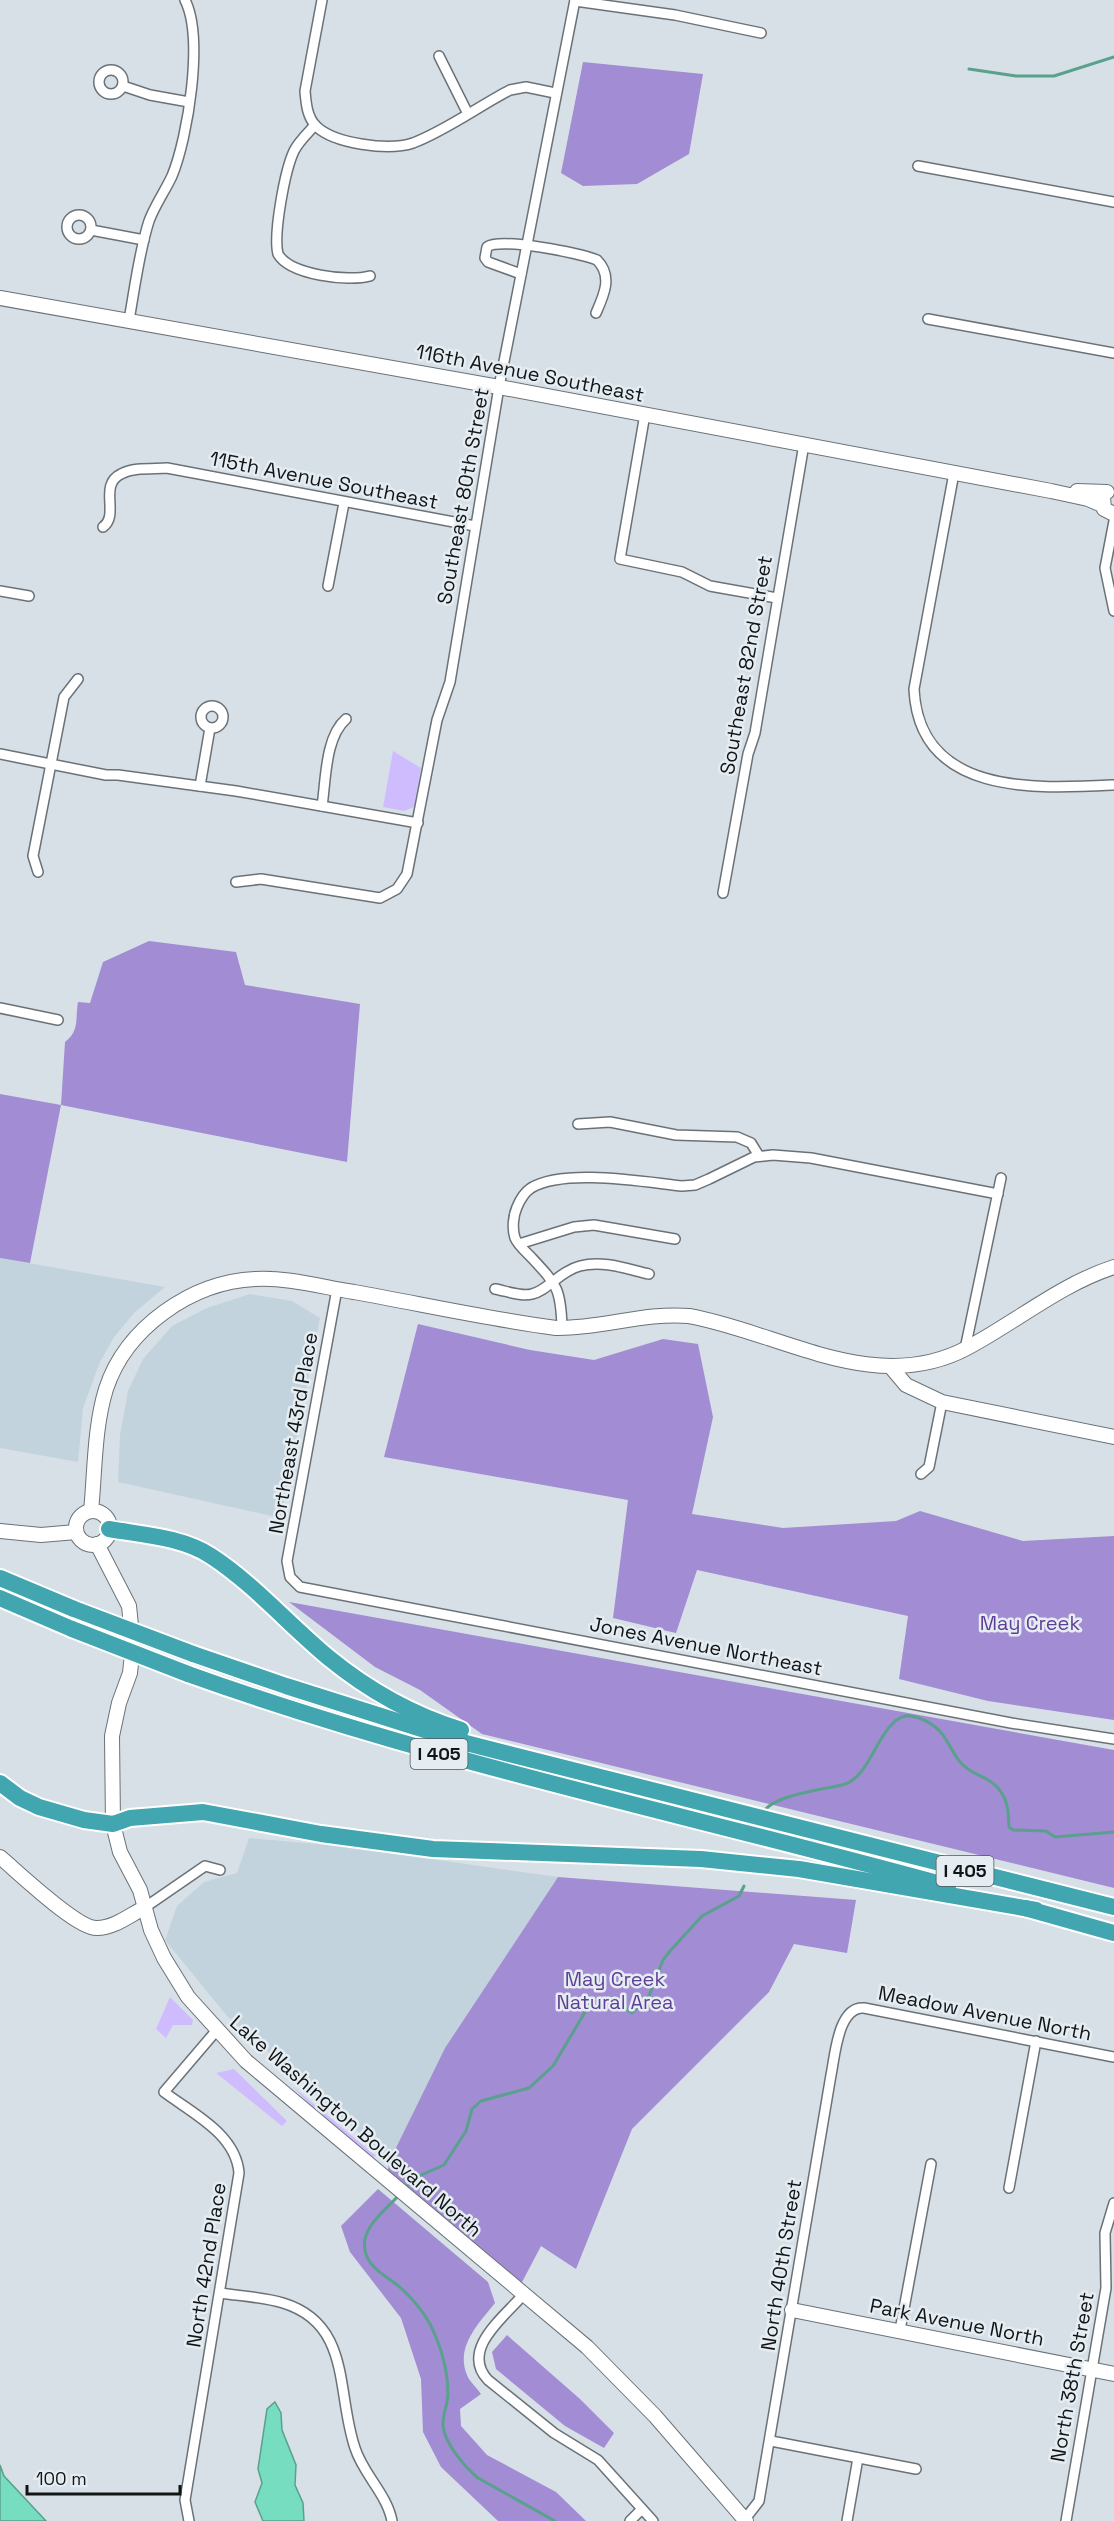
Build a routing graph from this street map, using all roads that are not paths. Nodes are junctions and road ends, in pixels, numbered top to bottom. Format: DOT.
graph roads {
  1 [pos="185,0"];
  2 [pos="322,0"];
  3 [pos="575,0"];
  4 [pos="761,33"];
  5 [pos="439,57"];
  6 [pos="123,86"];
  7 [pos="555,93"];
  8 [pos="189,102"];
  9 [pos="467,112"];
  10 [pos="315,125"];
  11 [pos="918,166"];
  12 [pos="1114,202"];
  13 [pos="91,230"];
  14 [pos="144,240"];
  15 [pos="526,245"];
  16 [pos="521,274"];
  17 [pos="370,276"];
  18 [pos="0,298"];
  19 [pos="596,313"];
  20 [pos="928,319"];
  21 [pos="129,320"];
  22 [pos="1114,353"];
  23 [pos="499,387"];
  24 [pos="645,414"];
  25 [pos="804,444"];
  26 [pos="954,473"];
  27 [pos="1109,498"];
  28 [pos="344,503"];
  29 [pos="1114,521"];
  30 [pos="475,526"];
  31 [pos="103,527"];
  32 [pos="1107,545"];
  33 [pos="328,586"];
  34 [pos="0,591"];
  35 [pos="29,596"];
  36 [pos="777,598"];
  37 [pos="1114,611"];
  38 [pos="78,679"];
  39 [pos="346,719"];
  40 [pos="210,728"];
  41 [pos="0,754"];
  42 [pos="52,763"];
  43 [pos="1114,785"];
  44 [pos="200,786"];
  45 [pos="321,806"];
  46 [pos="418,823"];
  47 [pos="38,872"];
  48 [pos="236,882"];
  49 [pos="723,893"];
  50 [pos="0,1008"];
  51 [pos="58,1020"];
  52 [pos="578,1124"];
  53 [pos="759,1156"];
  54 [pos="1001,1178"];
  55 [pos="998,1194"];
  56 [pos="675,1239"];
  57 [pos="519,1244"];
  58 [pos="1114,1267"];
  59 [pos="649,1274"];
  60 [pos="552,1280"];
  61 [pos="337,1289"];
  62 [pos="495,1289"];
  63 [pos="562,1328"];
  64 [pos="964,1350"];
  65 [pos="890,1366"];
  66 [pos="942,1402"];
  67 [pos="1114,1437"];
  68 [pos="921,1474"];
  69 [pos="91,1511"];
  70 [pos="109,1529"];
  71 [pos="0,1531"];
  72 [pos="76,1532"];
  73 [pos="96,1544"];
  74 [pos="0,1578"];
  75 [pos="295,1582"];
  76 [pos="0,1598"];
  77 [pos="1114,1738"];
  78 [pos="616,1782"];
  79 [pos="0,1783"];
  80 [pos="113,1824"];
  81 [pos="0,1857"];
  82 [pos="220,1870"];
  83 [pos="1114,1907"];
  84 [pos="144,1908"];
  85 [pos="1036,1910"];
  86 [pos="1114,1932"];
  87 [pos="850,2013"];
  88 [pos="216,2031"];
  89 [pos="1036,2041"];
  90 [pos="1114,2057"];
  91 [pos="931,2164"];
  92 [pos="1009,2188"];
  93 [pos="1114,2203"];
  94 [pos="220,2293"];
  95 [pos="523,2295"];
  96 [pos="792,2310"];
  97 [pos="900,2330"];
  98 [pos="1092,2369"];
  99 [pos="1114,2374"];
  100 [pos="771,2441"];
  101 [pos="858,2458"];
  102 [pos="916,2469"];
  103 [pos="642,2509"];
  104 [pos="745,2520"];
  105 [pos="189,2521"];
  106 [pos="392,2521"];
  107 [pos="630,2521"];
  108 [pos="653,2521"];
  109 [pos="847,2521"];
  110 [pos="1066,2521"];
  1 -- 8 [label="street"];
  2 -- 10 [label="street"];
  3 -- 4 [label="street"];
  3 -- 7 [label="street, Southeast 80th Street"];
  5 -- 9 [label="street"];
  6 -- 8 [label="street"];
  7 -- 9 [label="street"];
  7 -- 15 [label="street, Southeast 80th Street"];
  8 -- 14 [label="street"];
  9 -- 10 [label="street"];
  10 -- 17 [label="street"];
  11 -- 12 [label="street"];
  13 -- 14 [label="street"];
  14 -- 21 [label="street"];
  15 -- 16 [label="street, Southeast 80th Street"];
  15 -- 16 [label="street"];
  15 -- 19 [label="street"];
  16 -- 23 [label="street, Southeast 80th Street"];
  18 -- 21 [label="street, 116th Avenue Southeast"];
  20 -- 22 [label="street"];
  21 -- 23 [label="street, 116th Avenue Southeast"];
  23 -- 24 [label="street, 116th Avenue Southeast"];
  23 -- 30 [label="street, Southeast 80th Street"];
  24 -- 25 [label="street, 116th Avenue Southeast"];
  24 -- 36 [label="street"];
  25 -- 26 [label="street, 116th Avenue Southeast"];
  25 -- 36 [label="street, Southeast 82nd Street"];
  26 -- 27 [label="street, 116th Avenue Southeast"];
  26 -- 43 [label="street"];
  27 -- 32 [label="street"];
  28 -- 30 [label="street, 115th Avenue Southeast"];
  28 -- 31 [label="street, 115th Avenue Southeast"];
  28 -- 33 [label="street"];
  29 -- 32 [label="street"];
  30 -- 46 [label="street, Southeast 80th Street"];
  32 -- 37 [label="street"];
  34 -- 35 [label="street"];
  36 -- 49 [label="street, Southeast 82nd Street"];
  38 -- 42 [label="street"];
  39 -- 45 [label="street"];
  40 -- 44 [label="street"];
  41 -- 42 [label="street"];
  42 -- 44 [label="street"];
  42 -- 47 [label="street"];
  44 -- 45 [label="street"];
  45 -- 46 [label="street"];
  46 -- 48 [label="street, Southeast 80th Street"];
  50 -- 51 [label="street"];
  52 -- 53 [label="street"];
  53 -- 55 [label="street"];
  53 -- 57 [label="street"];
  54 -- 55 [label="street"];
  55 -- 64 [label="street"];
  56 -- 57 [label="street"];
  57 -- 60 [label="street"];
  58 -- 64 [label="street"];
  59 -- 60 [label="street"];
  60 -- 62 [label="street"];
  60 -- 63 [label="street"];
  61 -- 63 [label="street"];
  61 -- 69 [label="street"];
  61 -- 75 [label="street, Northeast 43rd Place"];
  63 -- 65 [label="street"];
  64 -- 65 [label="street"];
  65 -- 66 [label="street"];
  66 -- 67 [label="street"];
  66 -- 68 [label="street"];
  69 -- 70 [label="street"];
  69 -- 72 [label="street"];
  70 -- 73 [label="street"];
  70 -- 78 [label="highway"];
  71 -- 72 [label="street"];
  72 -- 73 [label="street"];
  73 -- 80 [label="street, Lake Washington Boulevard North"];
  74 -- 78 [label="highway, I 405, bridge"];
  75 -- 77 [label="street, Jones Avenue Northeast"];
  76 -- 85 [label="highway, I 405, bridge"];
  78 -- 83 [label="highway, I 405"];
  79 -- 80 [label="highway"];
  80 -- 84 [label="street, Lake Washington Boulevard North"];
  80 -- 85 [label="highway"];
  81 -- 84 [label="street"];
  82 -- 84 [label="street"];
  84 -- 88 [label="street, Lake Washington Boulevard North"];
  85 -- 86 [label="highway, I 405"];
  87 -- 89 [label="street, Meadow Avenue North"];
  87 -- 96 [label="street, North 40th Street"];
  88 -- 94 [label="street, North 42nd Place"];
  88 -- 95 [label="street, Lake Washington Boulevard North"];
  89 -- 90 [label="street, Meadow Avenue North"];
  89 -- 92 [label="street"];
  91 -- 97 [label="street"];
  93 -- 98 [label="street, North 38th Street"];
  94 -- 105 [label="street, North 42nd Place"];
  94 -- 106 [label="street"];
  95 -- 103 [label="street"];
  95 -- 104 [label="street, Lake Washington Boulevard North"];
  96 -- 97 [label="street, Park Avenue North"];
  96 -- 100 [label="street, North 40th Street"];
  97 -- 98 [label="street, Park Avenue North"];
  98 -- 99 [label="street, Park Avenue North"];
  98 -- 110 [label="street, North 38th Street"];
  100 -- 101 [label="street"];
  100 -- 104 [label="street, North 40th Street"];
  101 -- 102 [label="street"];
  101 -- 109 [label="street"];
  103 -- 107 [label="street"];
  103 -- 108 [label="street"];
}
